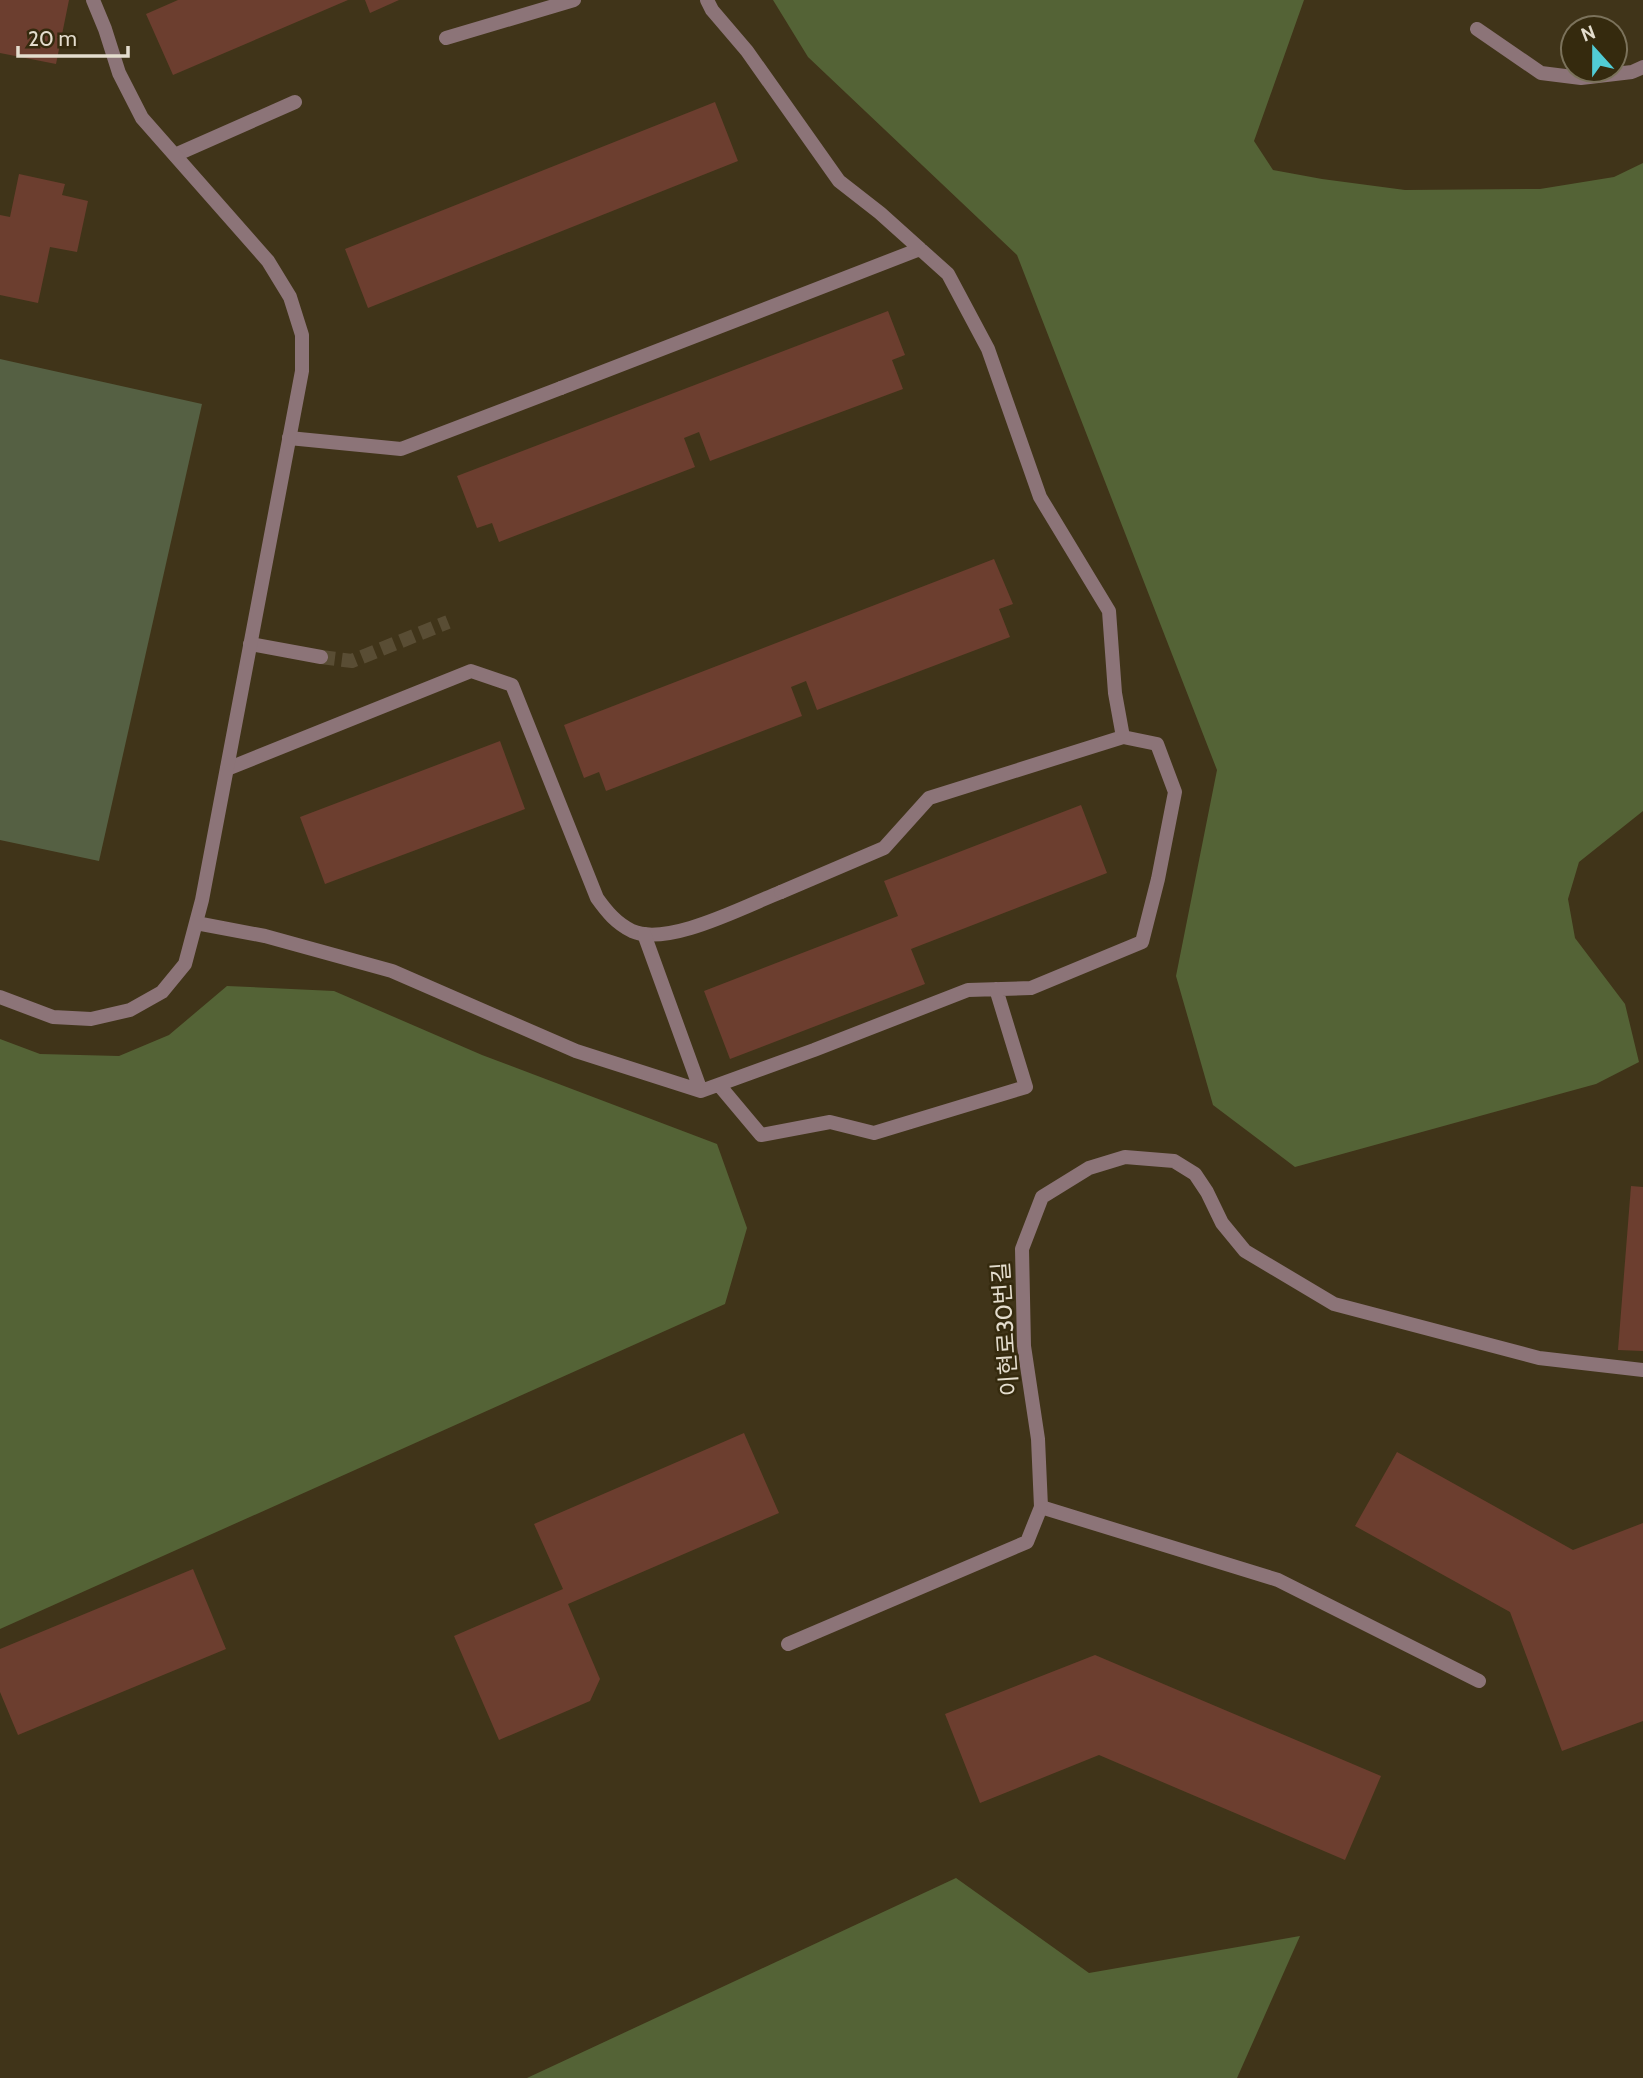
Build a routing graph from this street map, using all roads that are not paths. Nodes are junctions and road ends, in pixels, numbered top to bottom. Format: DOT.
graph roads {
  1 [pos="93,0"];
  2 [pos="574,0"];
  3 [pos="707,0"];
  4 [pos="1477,29"];
  5 [pos="446,38"];
  6 [pos="1643,67"];
  7 [pos="295,102"];
  8 [pos="175,155"];
  9 [pos="920,249"];
  10 [pos="289,438"];
  11 [pos="250,645"];
  12 [pos="321,657"];
  13 [pos="1123,737"];
  14 [pos="226,769"];
  15 [pos="196,923"];
  16 [pos="644,933"];
  17 [pos="996,989"];
  18 [pos="0,997"];
  19 [pos="719,1085"];
  20 [pos="701,1091"];
  21 [pos="1643,1370"];
  22 [pos="1041,1507"];
  23 [pos="788,1644"];
  24 [pos="1479,1681"];
  1 -- 8 [label="street"];
  2 -- 5 [label="street"];
  3 -- 9 [label="street"];
  4 -- 6 [label="street"];
  7 -- 8 [label="street"];
  8 -- 10 [label="street"];
  9 -- 10 [label="street"];
  9 -- 13 [label="street"];
  10 -- 11 [label="street"];
  11 -- 12 [label="street"];
  11 -- 14 [label="street"];
  13 -- 16 [label="street"];
  13 -- 17 [label="street"];
  14 -- 15 [label="street"];
  14 -- 16 [label="street"];
  15 -- 18 [label="street"];
  15 -- 20 [label="street"];
  16 -- 20 [label="street"];
  17 -- 19 [label="street"];
  17 -- 19 [label="street"];
  19 -- 20 [label="street"];
  21 -- 22 [label="street, 이현로30번길"];
  22 -- 23 [label="street, 이현로30번길"];
  22 -- 24 [label="street"];
}
